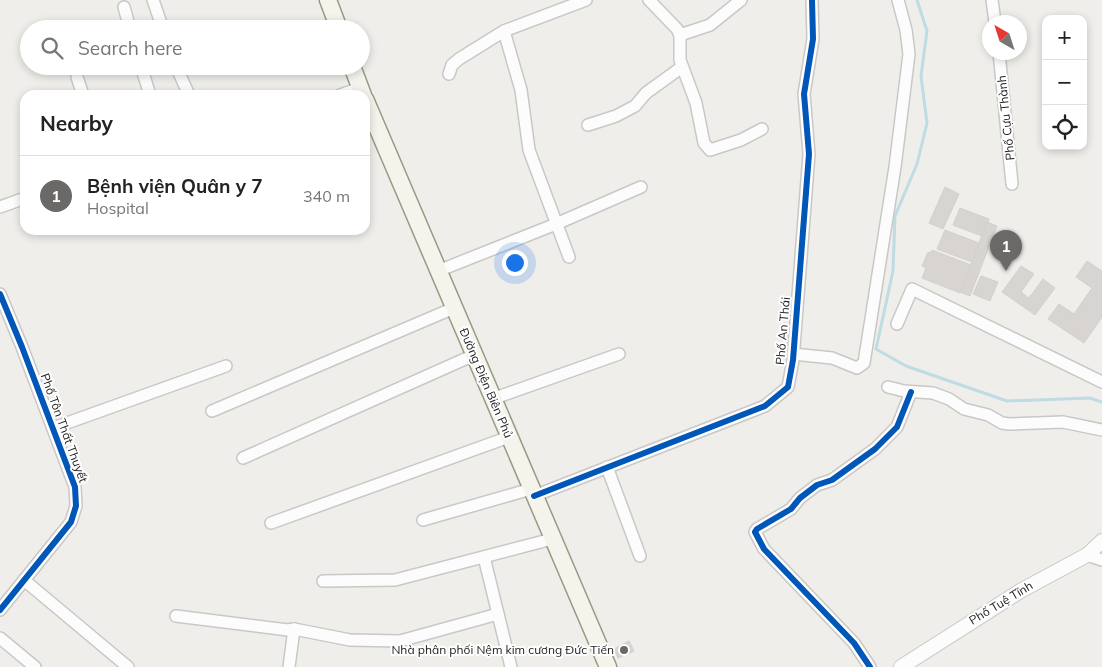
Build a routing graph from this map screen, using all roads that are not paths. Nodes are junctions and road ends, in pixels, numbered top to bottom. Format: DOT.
graph roads {
  1 [pos="153,0"];
  2 [pos="328,0"];
  3 [pos="586,0"];
  4 [pos="650,0"];
  5 [pos="741,0"];
  6 [pos="812,0"];
  7 [pos="898,0"];
  8 [pos="992,0"];
  9 [pos="124,7"];
  10 [pos="994,15"];
  11 [pos="128,20"];
  12 [pos="160,20"];
  13 [pos="336,20"];
  14 [pos="504,31"];
  15 [pos="680,35"];
  16 [pos="1000,60"];
  17 [pos="682,67"];
  18 [pos="449,74"];
  19 [pos="144,75"];
  20 [pos="180,75"];
  21 [pos="356,75"];
  22 [pos="77,77"];
  23 [pos="81,90"];
  24 [pos="148,90"];
  25 [pos="187,90"];
  26 [pos="361,90"];
  27 [pos="370,111"];
  28 [pos="588,125"];
  29 [pos="762,130"];
  30 [pos="1012,184"];
  31 [pos="641,187"];
  32 [pos="20,200"];
  33 [pos="0,207"];
  34 [pos="556,224"];
  35 [pos="569,257"];
  36 [pos="438,271"];
  37 [pos="1,294"];
  38 [pos="454,308"];
  39 [pos="897,324"];
  40 [pos="619,354"];
  41 [pos="793,354"];
  42 [pos="474,355"];
  43 [pos="226,366"];
  44 [pos="1102,382"];
  45 [pos="888,387"];
  46 [pos="912,392"];
  47 [pos="492,399"];
  48 [pos="212,411"];
  49 [pos="53,428"];
  50 [pos="1102,430"];
  51 [pos="509,437"];
  52 [pos="243,458"];
  53 [pos="607,467"];
  54 [pos="532,492"];
  55 [pos="422,520"];
  56 [pos="271,523"];
  57 [pos="552,539"];
  58 [pos="1102,541"];
  59 [pos="1087,555"];
  60 [pos="640,556"];
  61 [pos="484,557"];
  62 [pos="1102,560"];
  63 [pos="24,580"];
  64 [pos="323,581"];
  65 [pos="0,610"];
  66 [pos="498,614"];
  67 [pos="176,616"];
  68 [pos="294,629"];
  69 [pos="0,638"];
  70 [pos="35,667"];
  71 [pos="128,667"];
  72 [pos="289,667"];
  73 [pos="511,667"];
  74 [pos="608,667"];
  75 [pos="870,667"];
  76 [pos="901,667"];
  1 -- 12 [label="street"];
  2 -- 13 [label="main road"];
  3 -- 14 [label="street"];
  4 -- 15 [label="street"];
  5 -- 15 [label="street"];
  6 -- 41 [label="street, Phố An Thái"];
  7 -- 41 [label="street"];
  8 -- 10 [label="street"];
  9 -- 11 [label="street"];
  14 -- 18 [label="street"];
  14 -- 34 [label="street"];
  15 -- 17 [label="street"];
  16 -- 30 [label="street, Phố Cựu Thành"];
  17 -- 28 [label="street"];
  17 -- 29 [label="street"];
  19 -- 24 [label="street"];
  20 -- 25 [label="street"];
  21 -- 26 [label="main road, Đường Điện Biên Phủ"];
  22 -- 23 [label="street"];
  27 -- 36 [label="main road, Đường Điện Biên Phủ"];
  31 -- 34 [label="street"];
  32 -- 33 [label="street"];
  34 -- 35 [label="street"];
  34 -- 36 [label="street"];
  36 -- 38 [label="main road, Đường Điện Biên Phủ"];
  37 -- 49 [label="street, Phố Tôn Thất Thuyết"];
  38 -- 42 [label="main road, Đường Điện Biên Phủ"];
  38 -- 48 [label="street"];
  39 -- 44 [label="street"];
  40 -- 47 [label="street"];
  41 -- 53 [label="street, Phố An Thái"];
  42 -- 47 [label="main road, Đường Điện Biên Phủ"];
  42 -- 52 [label="street"];
  43 -- 49 [label="street"];
  45 -- 46 [label="street"];
  46 -- 50 [label="street"];
  46 -- 75 [label="street"];
  47 -- 51 [label="main road, Đường Điện Biên Phủ"];
  49 -- 63 [label="street, Phố Tôn Thất Thuyết"];
  51 -- 54 [label="main road, Đường Điện Biên Phủ"];
  51 -- 56 [label="street"];
  53 -- 54 [label="street, Phố An Thái"];
  53 -- 60 [label="street"];
  54 -- 55 [label="street, Phố An Thái"];
  54 -- 57 [label="main road, Đường Điện Biên Phủ"];
  57 -- 61 [label="street"];
  57 -- 74 [label="main road, Đường Điện Biên Phủ"];
  58 -- 59 [label="street, Phố Tuệ Tĩnh"];
  59 -- 62 [label="street"];
  59 -- 76 [label="street, Phố Tuệ Tĩnh"];
  61 -- 64 [label="street"];
  61 -- 66 [label="street"];
  63 -- 65 [label="street, Phố Tôn Thất Thuyết"];
  63 -- 71 [label="street"];
  66 -- 68 [label="street"];
  66 -- 73 [label="street"];
  67 -- 68 [label="street"];
  68 -- 72 [label="street"];
  69 -- 70 [label="street"];
}
